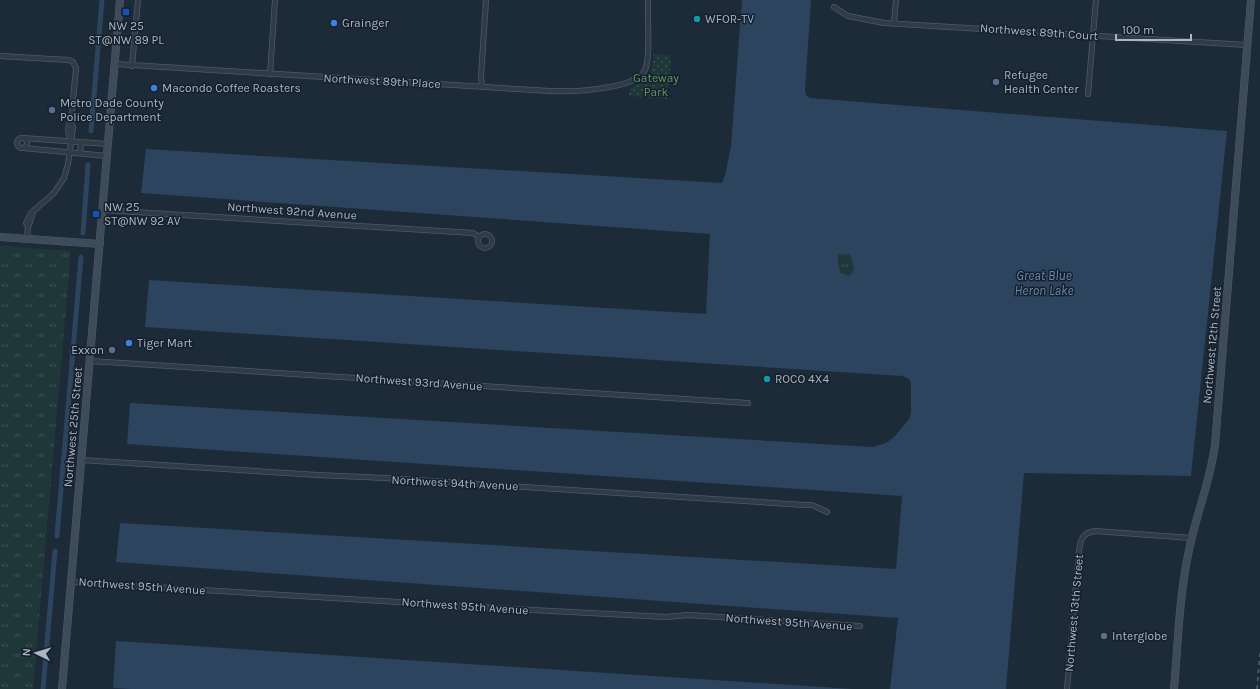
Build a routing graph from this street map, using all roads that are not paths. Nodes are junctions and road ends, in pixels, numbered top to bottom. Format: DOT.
graph roads {
  1 [pos="120,0"];
  2 [pos="138,0"];
  3 [pos="274,0"];
  4 [pos="486,0"];
  5 [pos="648,0"];
  6 [pos="896,0"];
  7 [pos="1096,0"];
  8 [pos="1251,0"];
  9 [pos="834,7"];
  10 [pos="894,23"];
  11 [pos="1093,36"];
  12 [pos="1247,46"];
  13 [pos="0,56"];
  14 [pos="115,64"];
  15 [pos="132,66"];
  16 [pos="270,74"];
  17 [pos="482,87"];
  18 [pos="1088,94"];
  19 [pos="23,138"];
  20 [pos="70,141"];
  21 [pos="81,142"];
  22 [pos="108,144"];
  23 [pos="23,148"];
  24 [pos="69,152"];
  25 [pos="80,153"];
  26 [pos="107,156"];
  27 [pos="103,210"];
  28 [pos="479,237"];
  29 [pos="0,238"];
  30 [pos="27,239"];
  31 [pos="100,244"];
  32 [pos="90,362"];
  33 [pos="748,403"];
  34 [pos="81,460"];
  35 [pos="827,512"];
  36 [pos="1191,538"];
  37 [pos="71,582"];
  38 [pos="860,626"];
  39 [pos="62,689"];
  40 [pos="1067,689"];
  41 [pos="1174,689"];
  1 -- 14 [label="main road, Northwest 25th Street"];
  2 -- 15 [label="street"];
  3 -- 16 [label="street"];
  4 -- 17 [label="street"];
  5 -- 17 [label="street, Northwest 89th Place"];
  6 -- 10 [label="street"];
  7 -- 11 [label="street"];
  8 -- 12 [label="main road, Northwest 12th Street"];
  9 -- 10 [label="street, Northwest 89th Court"];
  10 -- 11 [label="street, Northwest 89th Court"];
  11 -- 12 [label="street, Northwest 89th Court"];
  11 -- 18 [label="street"];
  12 -- 36 [label="main road, Northwest 12th Street"];
  13 -- 20 [label="street"];
  14 -- 15 [label="street, Northwest 89th Place"];
  14 -- 22 [label="main road, Northwest 25th Street"];
  15 -- 16 [label="street, Northwest 89th Place"];
  16 -- 17 [label="street, Northwest 89th Place"];
  19 -- 20 [label="street"];
  19 -- 23 [label="street"];
  19 -- 23 [label="street"];
  20 -- 21 [label="street"];
  20 -- 24 [label="street"];
  21 -- 22 [label="street"];
  21 -- 25 [label="street"];
  22 -- 26 [label="main road, Northwest 25th Street"];
  23 -- 24 [label="street"];
  24 -- 25 [label="street"];
  24 -- 30 [label="street"];
  25 -- 26 [label="street"];
  26 -- 27 [label="main road, Northwest 25th Street"];
  27 -- 28 [label="street, Northwest 92nd Avenue"];
  27 -- 31 [label="main road, Northwest 25th Street"];
  29 -- 30 [label="main road"];
  30 -- 31 [label="main road"];
  31 -- 32 [label="main road, Northwest 25th Street"];
  32 -- 33 [label="street, Northwest 93rd Avenue"];
  32 -- 34 [label="main road, Northwest 25th Street"];
  34 -- 35 [label="street, Northwest 94th Avenue"];
  34 -- 37 [label="main road, Northwest 25th Street"];
  36 -- 40 [label="street, Northwest 13th Street"];
  36 -- 41 [label="main road, Northwest 12th Street"];
  37 -- 38 [label="street, Northwest 95th Avenue"];
  37 -- 39 [label="main road, Northwest 25th Street"];
}
